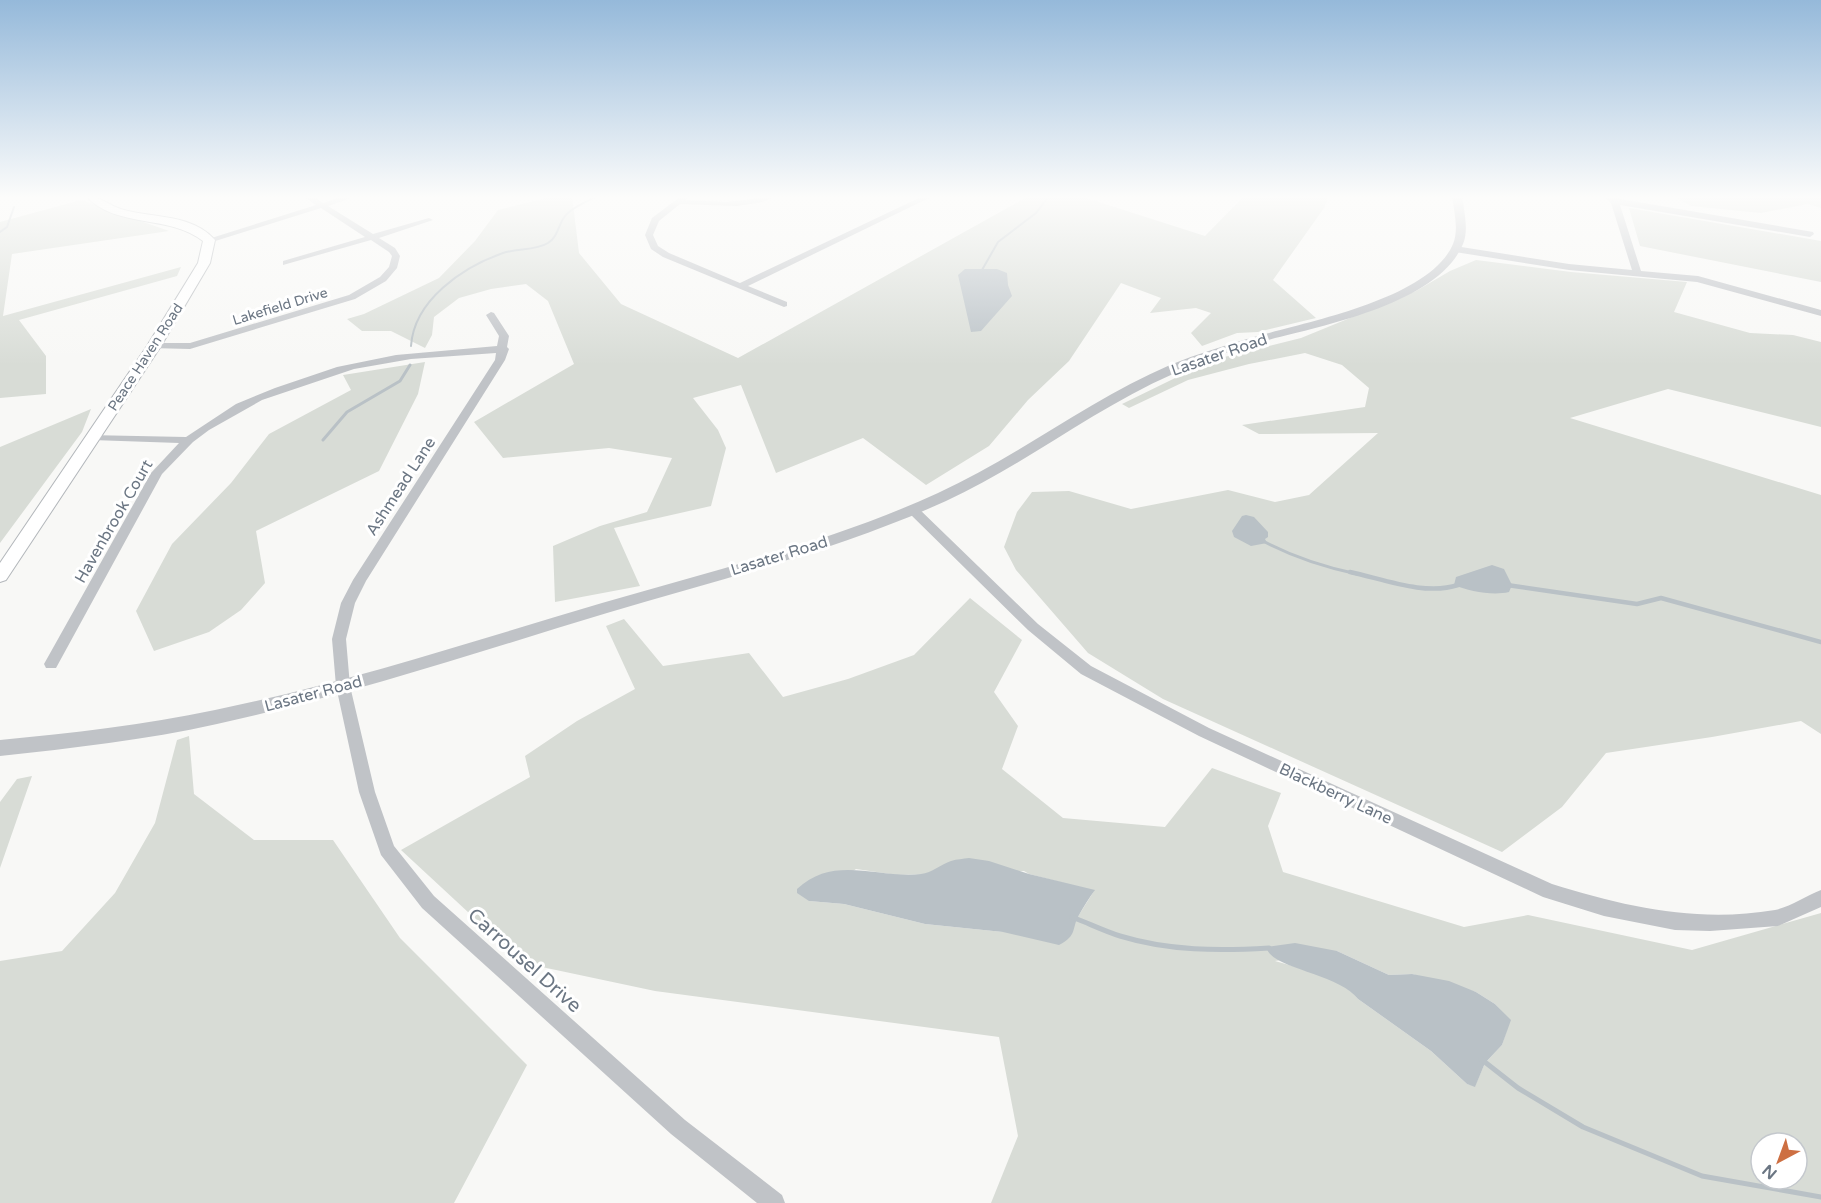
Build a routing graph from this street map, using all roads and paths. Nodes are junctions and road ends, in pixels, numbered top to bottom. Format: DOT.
graph roads {
  1 [pos="206,252"];
  2 [pos="322,252"];
  3 [pos="393,252"];
  4 [pos="662,252"];
  5 [pos="811,252"];
  6 [pos="1452,252"];
  7 [pos="1475,252"];
  8 [pos="1631,252"];
  9 [pos="286,263"];
  10 [pos="1637,273"];
  11 [pos="740,286"];
  12 [pos="784,304"];
  13 [pos="1821,313"];
  14 [pos="492,315"];
  15 [pos="154,346"];
  16 [pos="504,349"];
  17 [pos="92,437"];
  18 [pos="189,440"];
  19 [pos="912,509"];
  20 [pos="0,576"];
  21 [pos="51,664"];
  22 [pos="343,686"];
  23 [pos="0,748"];
  24 [pos="1821,898"];
  25 [pos="774,1203"];
  1 -- 15 [label="main road, Peace Haven Road"];
  2 -- 9 [label="street"];
  3 -- 15 [label="street, Lakefield Drive"];
  4 -- 11 [label="street"];
  5 -- 11 [label="street"];
  6 -- 19 [label="street, Lasater Road"];
  7 -- 10 [label="street"];
  8 -- 10 [label="street"];
  10 -- 13 [label="street"];
  11 -- 12 [label="street"];
  14 -- 16 [label="street"];
  15 -- 17 [label="main road, Peace Haven Road"];
  16 -- 18 [label="street, Havenbrook Court"];
  16 -- 22 [label="street, Ashmead Lane"];
  17 -- 18 [label="street"];
  17 -- 20 [label="main road, Peace Haven Road"];
  18 -- 21 [label="street, Havenbrook Court"];
  19 -- 22 [label="street, Lasater Road"];
  19 -- 24 [label="street, Blackberry Lane"];
  22 -- 23 [label="street, Lasater Road"];
  22 -- 25 [label="street, Carrousel Drive"];
}
